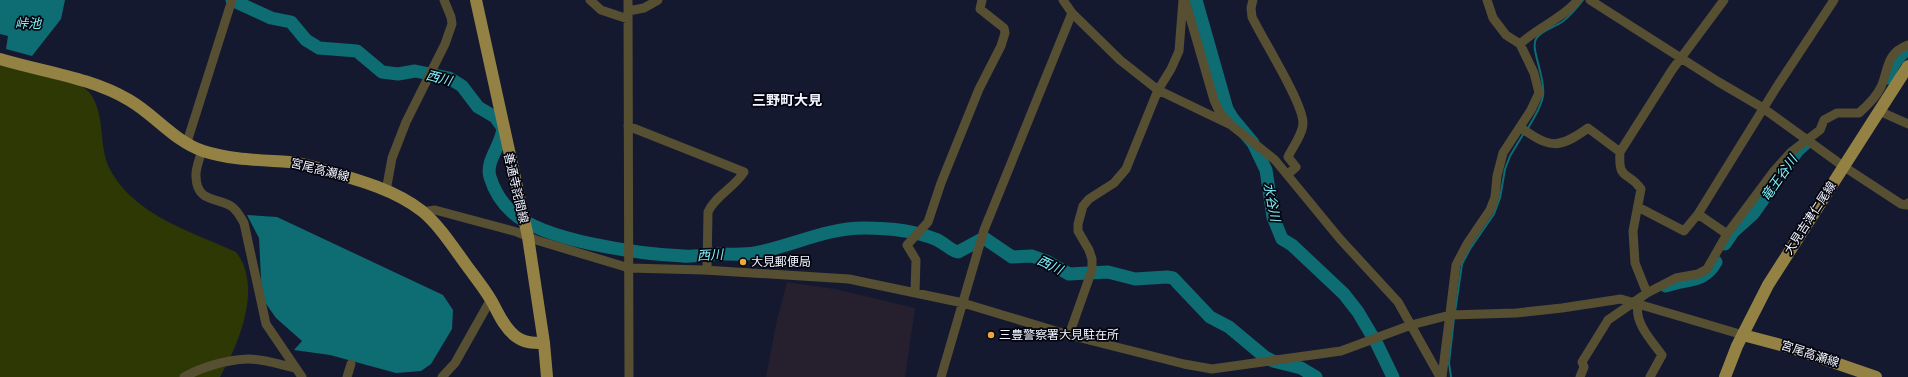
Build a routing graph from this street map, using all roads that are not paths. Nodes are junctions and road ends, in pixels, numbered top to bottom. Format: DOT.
graph roads {
  1 [pos="232,0"];
  2 [pos="444,0"];
  3 [pos="476,0"];
  4 [pos="590,0"];
  5 [pos="628,0"];
  6 [pos="658,0"];
  7 [pos="982,0"];
  8 [pos="1063,0"];
  9 [pos="1184,0"];
  10 [pos="1253,0"];
  11 [pos="1487,0"];
  12 [pos="1578,0"];
  13 [pos="1590,0"];
  14 [pos="1724,0"];
  15 [pos="1834,0"];
  16 [pos="1072,13"];
  17 [pos="628,15"];
  18 [pos="1520,44"];
  19 [pos="1908,45"];
  20 [pos="1682,58"];
  21 [pos="0,59"];
  22 [pos="1908,66"];
  23 [pos="1158,90"];
  24 [pos="1763,108"];
  25 [pos="1879,111"];
  26 [pos="1908,124"];
  27 [pos="1231,125"];
  28 [pos="628,126"];
  29 [pos="1524,129"];
  30 [pos="1809,141"];
  31 [pos="187,142"];
  32 [pos="202,150"];
  33 [pos="1620,152"];
  34 [pos="1844,166"];
  35 [pos="1288,174"];
  36 [pos="386,191"];
  37 [pos="1908,203"];
  38 [pos="1638,207"];
  39 [pos="422,212"];
  40 [pos="1698,214"];
  41 [pos="1727,234"];
  42 [pos="528,237"];
  43 [pos="629,268"];
  44 [pos="707,270"];
  45 [pos="915,292"];
  46 [pos="1647,293"];
  47 [pos="491,299"];
  48 [pos="963,303"];
  49 [pos="1635,303"];
  50 [pos="1453,314"];
  51 [pos="1411,325"];
  52 [pos="1743,334"];
  53 [pos="1069,335"];
  54 [pos="544,343"];
  55 [pos="351,364"];
  56 [pos="296,368"];
  57 [pos="1215,373"];
  58 [pos="184,377"];
  59 [pos="302,377"];
  60 [pos="347,377"];
  61 [pos="442,377"];
  62 [pos="547,377"];
  63 [pos="629,377"];
  64 [pos="940,377"];
  65 [pos="1441,377"];
  66 [pos="1580,377"];
  67 [pos="1650,377"];
  68 [pos="1725,377"];
  69 [pos="1876,377"];
  1 -- 31 [label="street"];
  2 -- 36 [label="street"];
  3 -- 42 [label="main road, 善通寺詫間線"];
  4 -- 17 [label="street"];
  5 -- 17 [label="street"];
  6 -- 17 [label="street"];
  7 -- 45 [label="street"];
  8 -- 16 [label="street"];
  9 -- 23 [label="street"];
  9 -- 27 [label="street"];
  10 -- 35 [label="street"];
  11 -- 18 [label="street"];
  12 -- 18 [label="street"];
  13 -- 20 [label="street"];
  14 -- 20 [label="street"];
  15 -- 24 [label="street"];
  16 -- 23 [label="street"];
  16 -- 48 [label="street"];
  17 -- 28 [label="street"];
  18 -- 29 [label="street"];
  19 -- 30 [label="street"];
  20 -- 24 [label="street"];
  20 -- 33 [label="street"];
  21 -- 31 [label="main road, 宮尾高瀬線"];
  22 -- 25 [label="main road, 大見吉津仁尾線"];
  23 -- 27 [label="street"];
  23 -- 53 [label="street"];
  24 -- 30 [label="street"];
  24 -- 40 [label="street"];
  25 -- 26 [label="street"];
  25 -- 34 [label="main road, 大見吉津仁尾線"];
  27 -- 35 [label="street"];
  28 -- 43 [label="street"];
  28 -- 44 [label="street"];
  29 -- 33 [label="street"];
  29 -- 50 [label="street"];
  30 -- 34 [label="street"];
  30 -- 41 [label="street"];
  31 -- 32 [label="main road, 宮尾高瀬線"];
  32 -- 36 [label="main road, 宮尾高瀬線"];
  32 -- 56 [label="street"];
  33 -- 38 [label="street"];
  34 -- 37 [label="street"];
  34 -- 52 [label="main road, 大見吉津仁尾線"];
  35 -- 51 [label="street"];
  36 -- 39 [label="main road, 宮尾高瀬線"];
  38 -- 40 [label="street"];
  38 -- 46 [label="street"];
  39 -- 42 [label="street"];
  39 -- 47 [label="main road, 宮尾高瀬線"];
  40 -- 41 [label="street"];
  41 -- 46 [label="street"];
  42 -- 43 [label="street"];
  42 -- 54 [label="main road, 善通寺詫間線"];
  43 -- 44 [label="street"];
  43 -- 63 [label="street"];
  44 -- 45 [label="street"];
  45 -- 48 [label="street"];
  46 -- 49 [label="street"];
  47 -- 54 [label="main road, 宮尾高瀬線"];
  47 -- 61 [label="street"];
  48 -- 53 [label="street"];
  48 -- 64 [label="street"];
  49 -- 50 [label="street"];
  49 -- 52 [label="street"];
  49 -- 66 [label="street"];
  49 -- 67 [label="street"];
  50 -- 51 [label="street"];
  50 -- 65 [label="street"];
  51 -- 57 [label="street"];
  51 -- 65 [label="street"];
  52 -- 68 [label="main road, 大見吉津仁尾線"];
  52 -- 69 [label="main road, 宮尾高瀬線"];
  53 -- 57 [label="street"];
  54 -- 62 [label="main road, 善通寺詫間線"];
  55 -- 60 [label="street"];
  56 -- 58 [label="street"];
  56 -- 59 [label="street"];
}
